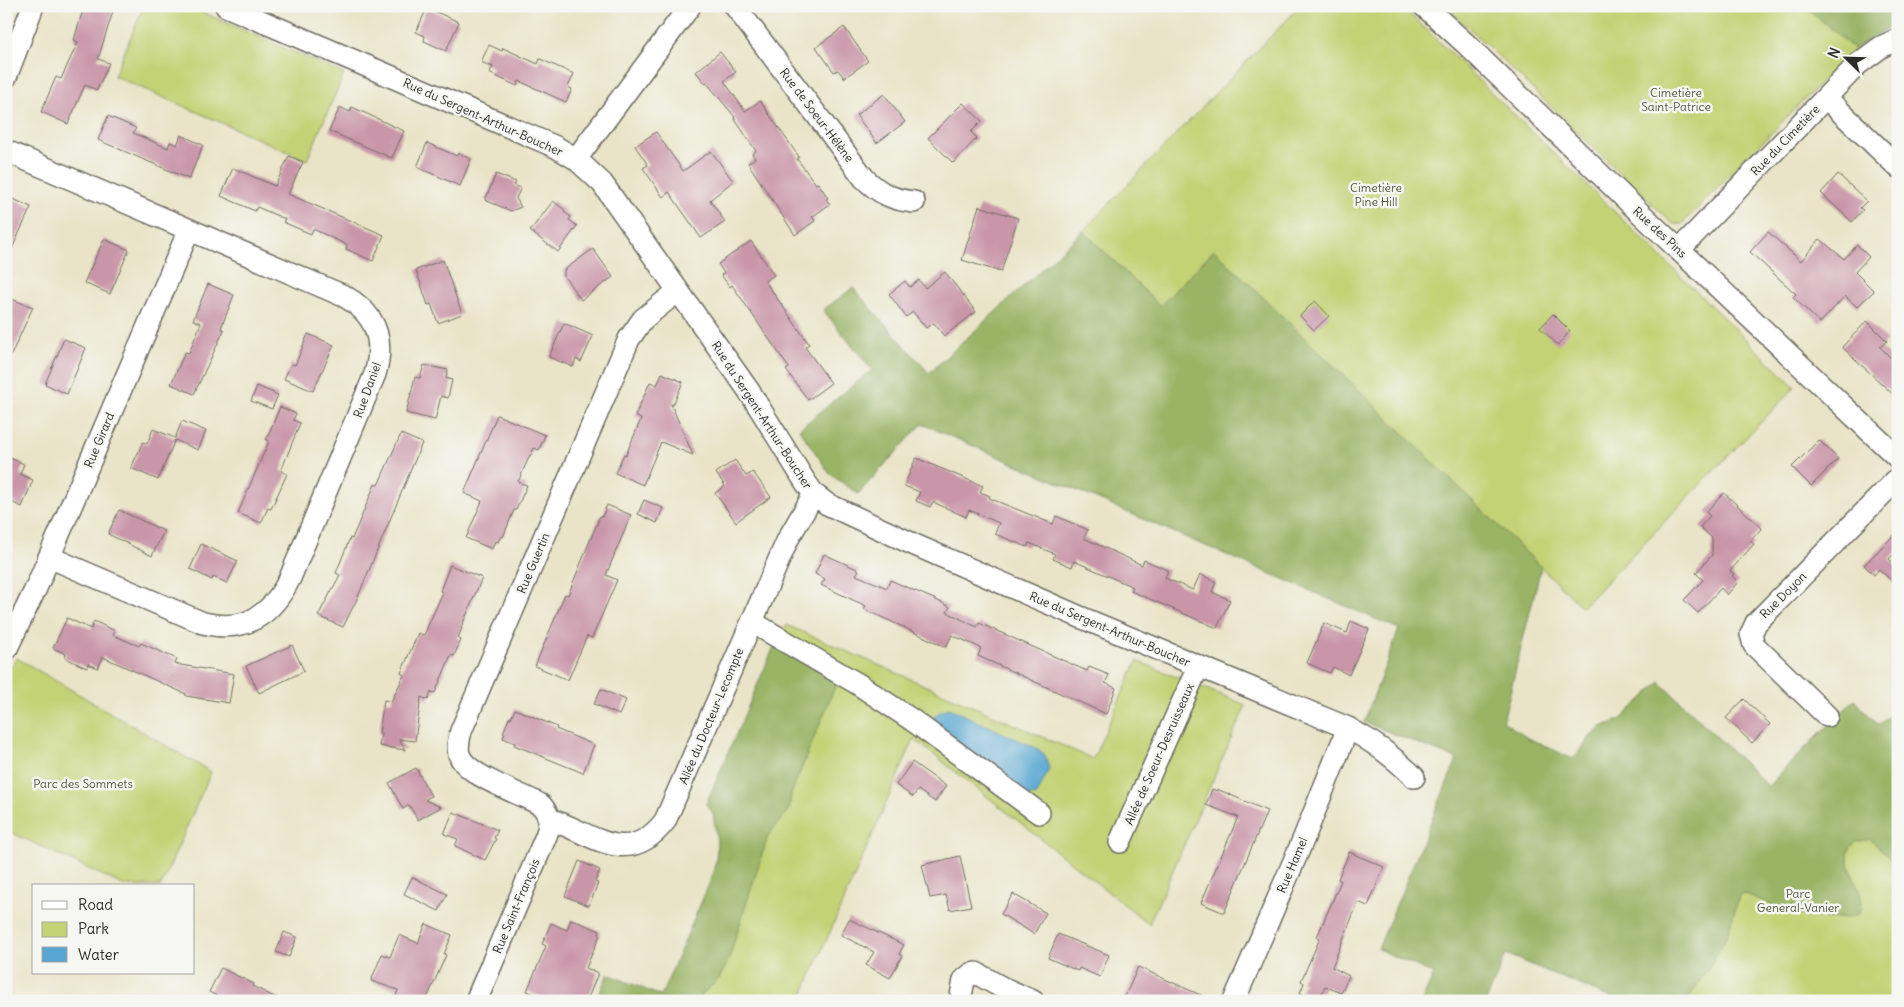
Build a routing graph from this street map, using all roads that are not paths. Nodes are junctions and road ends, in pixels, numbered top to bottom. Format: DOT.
graph roads {
  1 [pos="33,6"];
  2 [pos="226,6"];
  3 [pos="690,6"];
  4 [pos="735,6"];
  5 [pos="1424,6"];
  6 [pos="1898,39"];
  7 [pos="6,77"];
  8 [pos="1826,98"];
  9 [pos="6,151"];
  10 [pos="576,159"];
  11 [pos="1898,166"];
  12 [pos="914,202"];
  13 [pos="189,230"];
  14 [pos="1679,250"];
  15 [pos="678,291"];
  16 [pos="1898,458"];
  17 [pos="1898,478"];
  18 [pos="814,494"];
  19 [pos="49,557"];
  20 [pos="752,622"];
  21 [pos="6,650"];
  22 [pos="1198,667"];
  23 [pos="1827,716"];
  24 [pos="1348,728"];
  25 [pos="1414,777"];
  26 [pos="1038,813"];
  27 [pos="548,815"];
  28 [pos="1120,842"];
  29 [pos="476,1001"];
  30 [pos="960,1001"];
  31 [pos="1033,1001"];
  32 [pos="1234,1001"];
  1 -- 7 [label="street"];
  2 -- 10 [label="street, Rue du Sergent-Arthur-Boucher"];
  3 -- 10 [label="street"];
  4 -- 12 [label="street, Rue de Soeur-Hélène"];
  5 -- 14 [label="street, Rue des Pins"];
  6 -- 8 [label="street, Rue du Cimetière"];
  8 -- 11 [label="street"];
  8 -- 14 [label="street, Rue du Cimetière"];
  9 -- 13 [label="street, Rue Daniel"];
  10 -- 15 [label="street, Rue du Sergent-Arthur-Boucher"];
  13 -- 19 [label="street, Rue Girard"];
  13 -- 19 [label="street, Rue Daniel"];
  14 -- 16 [label="street, Rue des Pins"];
  15 -- 18 [label="street, Rue du Sergent-Arthur-Boucher"];
  15 -- 27 [label="street, Rue Guertin"];
  17 -- 23 [label="street, Rue Doyon"];
  18 -- 20 [label="street, Allée du Docteur-Lecompte"];
  18 -- 22 [label="street, Rue du Sergent-Arthur-Boucher"];
  19 -- 21 [label="street, Rue Girard"];
  20 -- 26 [label="street"];
  20 -- 27 [label="street, Allée du Docteur-Lecompte"];
  22 -- 24 [label="street, Rue du Sergent-Arthur-Boucher"];
  22 -- 28 [label="street, Allée de Soeur-Desruisseaux"];
  24 -- 25 [label="street, Rue du Sergent-Arthur-Boucher"];
  24 -- 32 [label="street, Rue Hamel"];
  27 -- 29 [label="street, Rue Saint-François"];
  30 -- 31 [label="street"];
}
